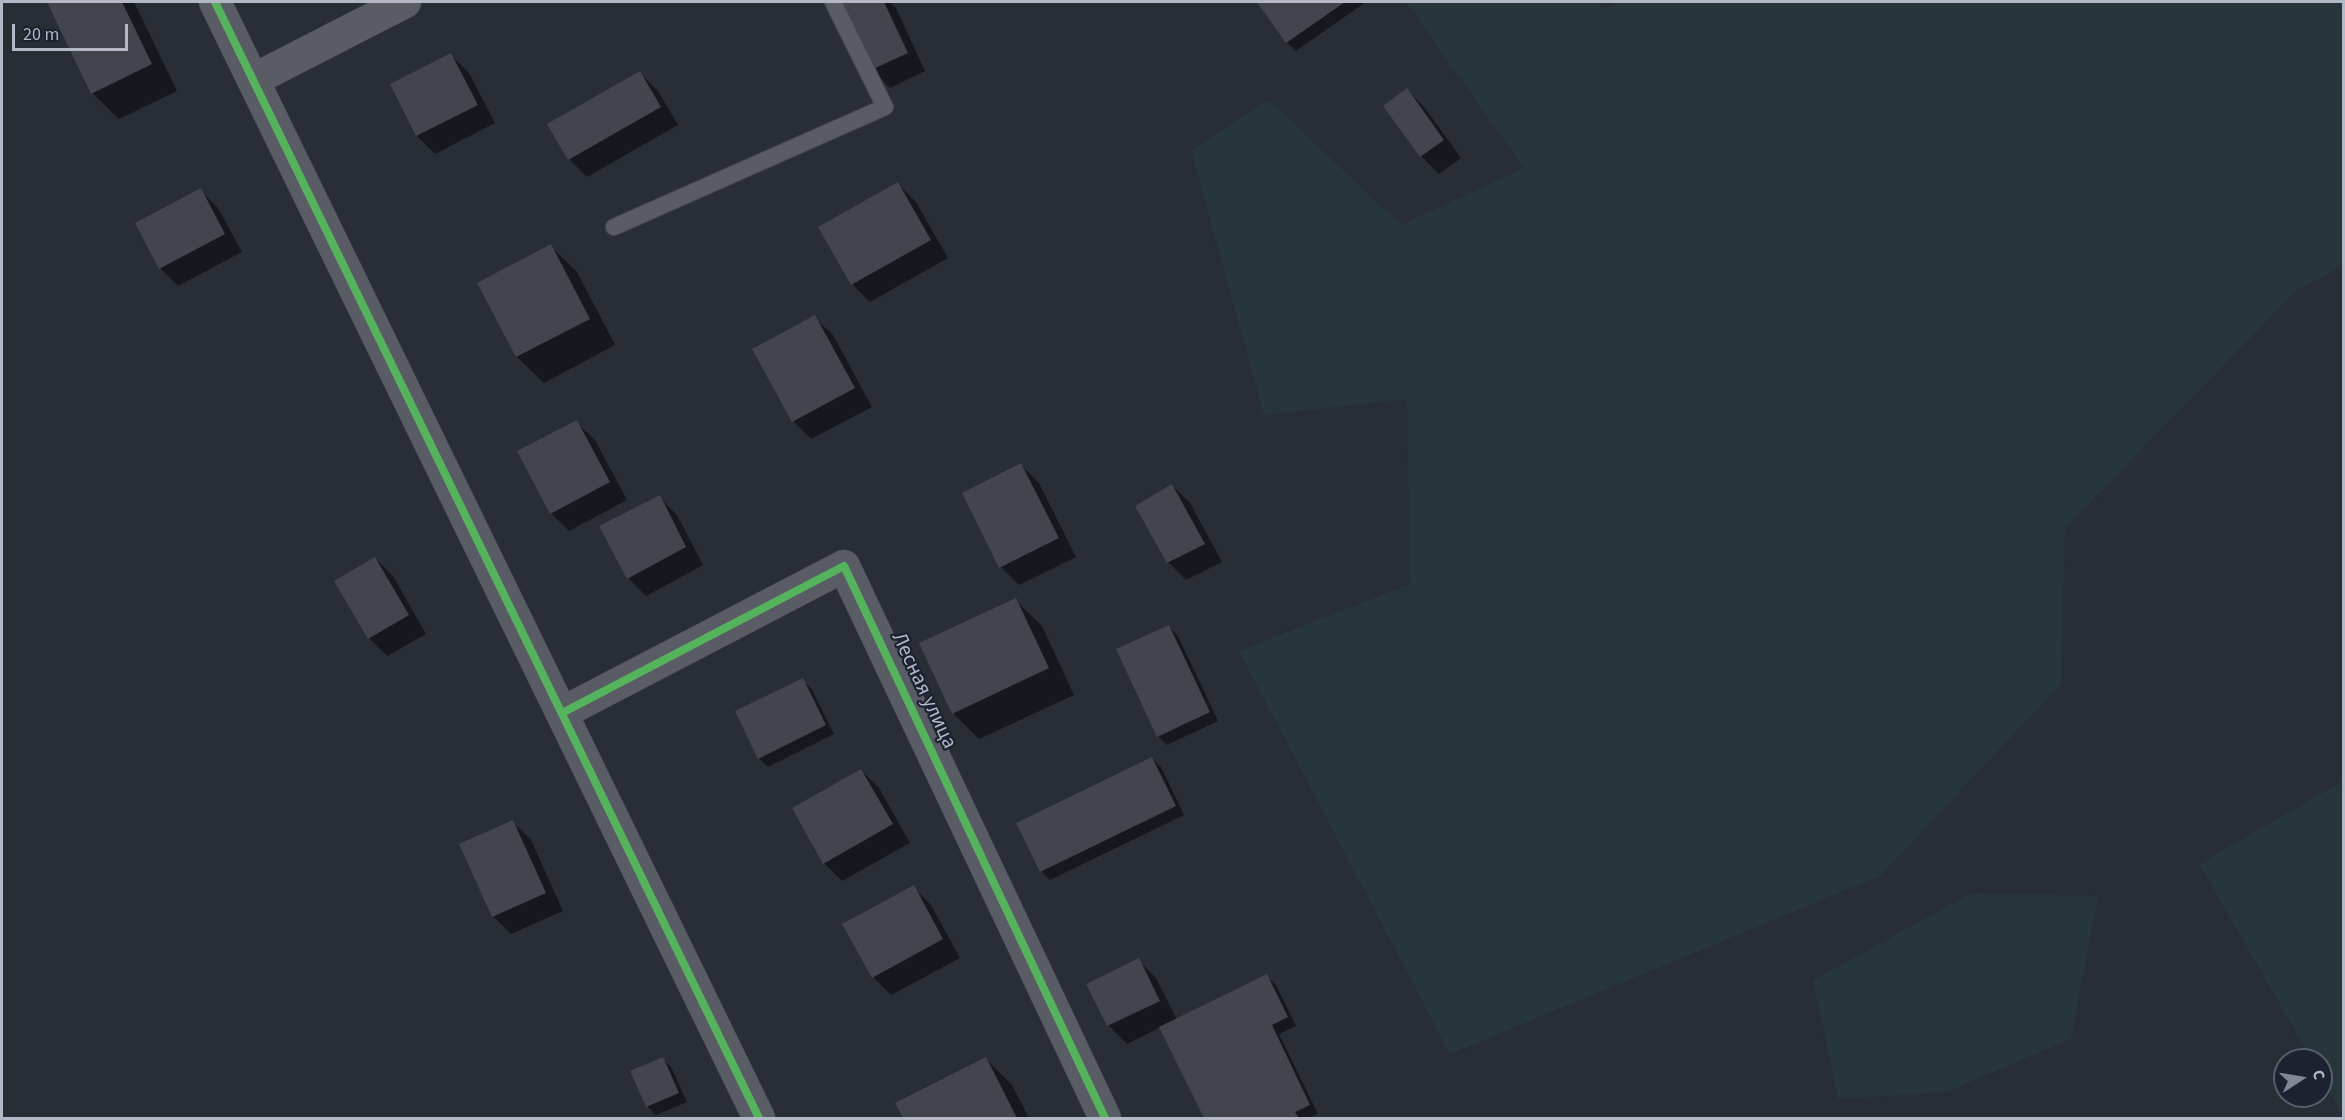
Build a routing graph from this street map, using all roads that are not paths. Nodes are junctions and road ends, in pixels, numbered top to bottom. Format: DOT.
graph roads {
  1 [pos="215,2"];
  2 [pos="405,2"];
  3 [pos="833,2"];
  4 [pos="253,80"];
  5 [pos="614,227"];
  6 [pos="562,713"];
  7 [pos="759,1119"];
  8 [pos="1106,1119"];
  1 -- 4 [label="street"];
  2 -- 4 [label="street"];
  3 -- 5 [label="lane"];
  4 -- 6 [label="street"];
  6 -- 7 [label="street"];
  6 -- 8 [label="street, Лесная улица"];
}
